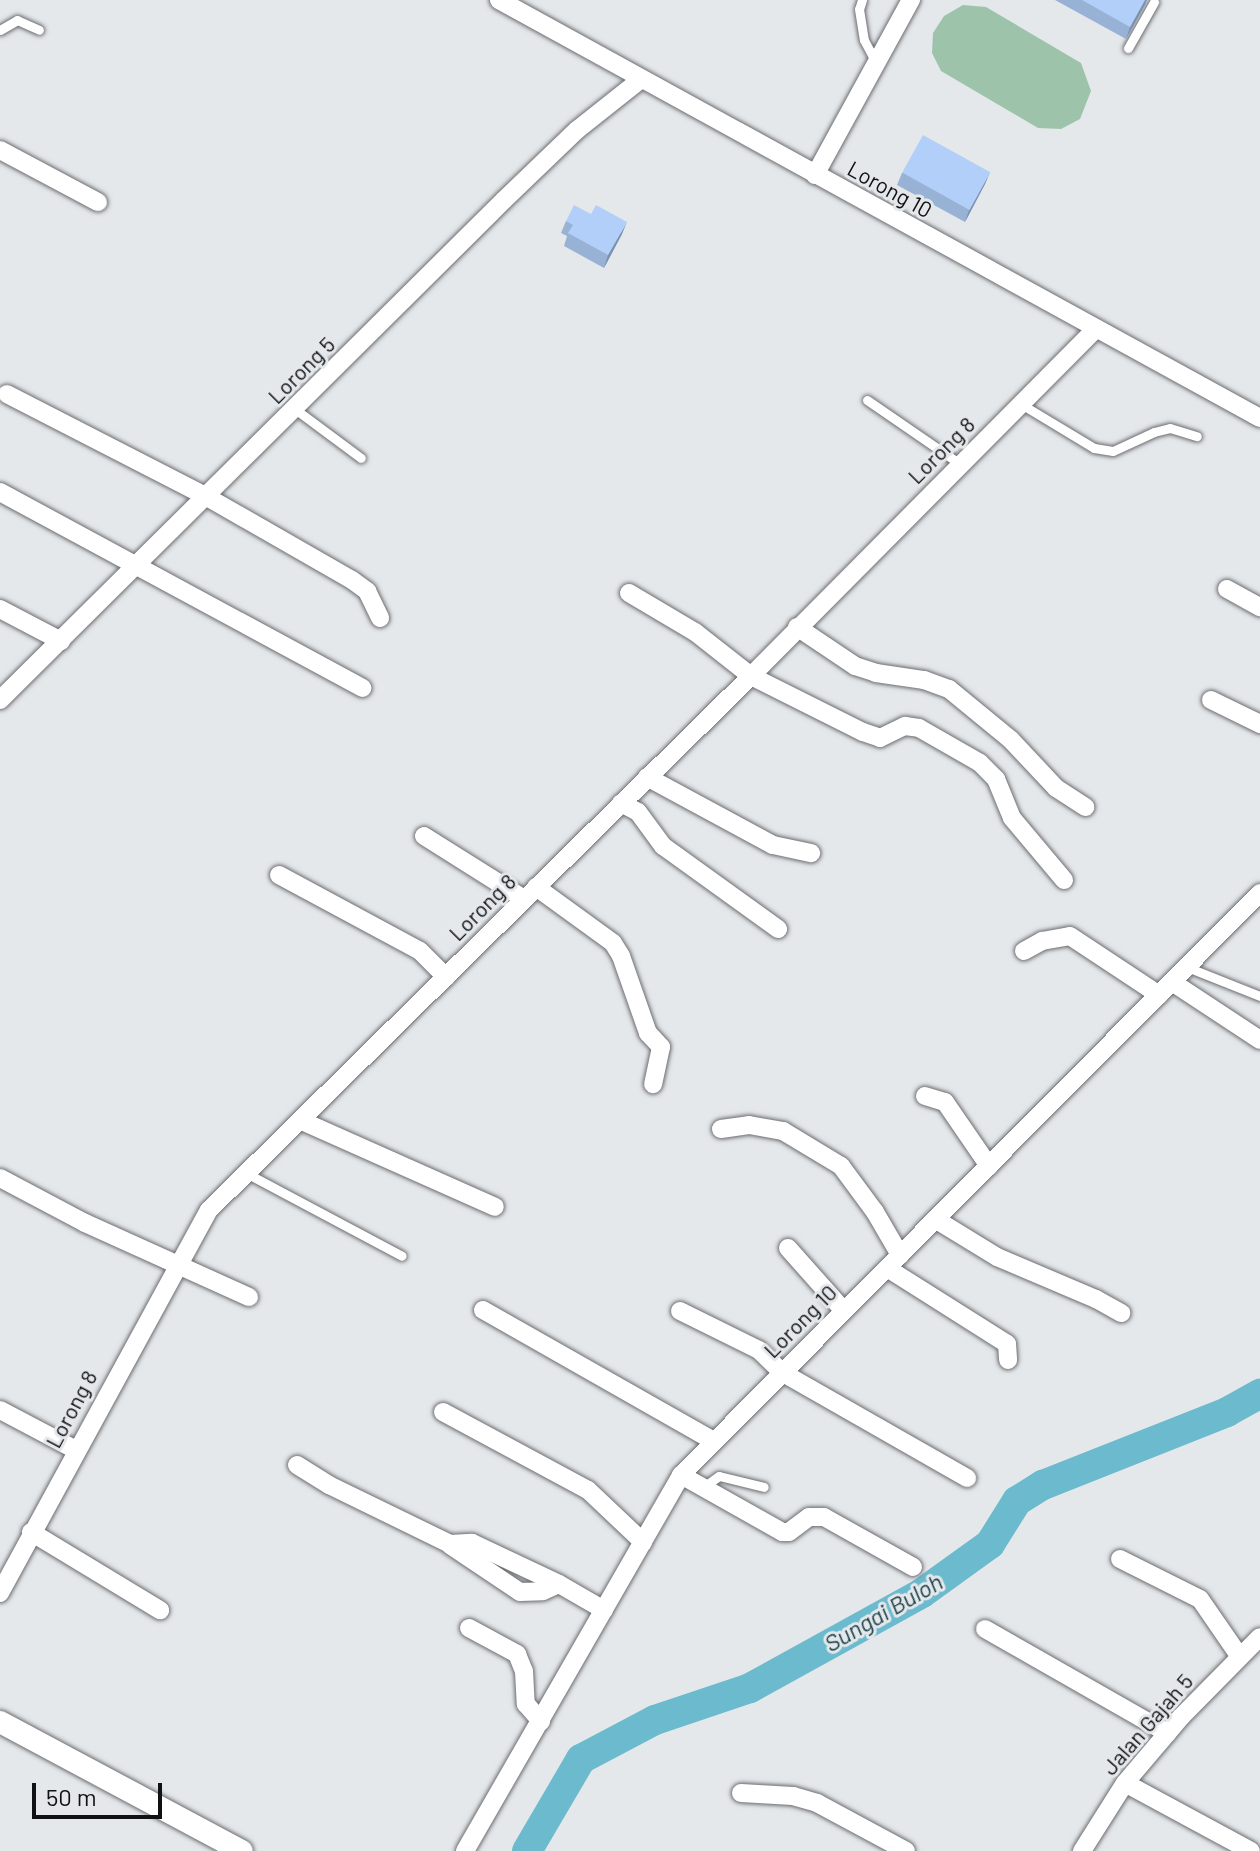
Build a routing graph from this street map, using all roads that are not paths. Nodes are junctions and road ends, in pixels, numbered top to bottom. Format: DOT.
graph roads {
  1 [pos="499,0"];
  2 [pos="862,0"];
  3 [pos="911,0"];
  4 [pos="1153,1"];
  5 [pos="0,30"];
  6 [pos="39,30"];
  7 [pos="1128,48"];
  8 [pos="876,63"];
  9 [pos="640,80"];
  10 [pos="0,150"];
  11 [pos="815,175"];
  12 [pos="98,202"];
  13 [pos="1096,329"];
  14 [pos="7,394"];
  15 [pos="867,400"];
  16 [pos="1021,404"];
  17 [pos="295,409"];
  18 [pos="1260,418"];
  19 [pos="1197,436"];
  20 [pos="361,458"];
  21 [pos="960,464"];
  22 [pos="0,492"];
  23 [pos="207,497"];
  24 [pos="136,568"];
  25 [pos="1227,589"];
  26 [pos="629,593"];
  27 [pos="1260,607"];
  28 [pos="0,609"];
  29 [pos="380,618"];
  30 [pos="797,627"];
  31 [pos="61,641"];
  32 [pos="751,676"];
  33 [pos="362,688"];
  34 [pos="0,700"];
  35 [pos="1211,700"];
  36 [pos="1260,724"];
  37 [pos="647,777"];
  38 [pos="621,803"];
  39 [pos="1085,807"];
  40 [pos="424,836"];
  41 [pos="811,853"];
  42 [pos="279,875"];
  43 [pos="1064,880"];
  44 [pos="530,893"];
  45 [pos="1260,893"];
  46 [pos="778,929"];
  47 [pos="1024,951"];
  48 [pos="1187,967"];
  49 [pos="446,977"];
  50 [pos="1166,988"];
  51 [pos="1260,996"];
  52 [pos="1260,1040"];
  53 [pos="653,1084"];
  54 [pos="925,1096"];
  55 [pos="302,1121"];
  56 [pos="721,1129"];
  57 [pos="989,1166"];
  58 [pos="248,1174"];
  59 [pos="0,1178"];
  60 [pos="495,1207"];
  61 [pos="935,1219"];
  62 [pos="788,1248"];
  63 [pos="402,1256"];
  64 [pos="894,1261"];
  65 [pos="177,1265"];
  66 [pos="249,1297"];
  67 [pos="483,1310"];
  68 [pos="680,1311"];
  69 [pos="844,1311"];
  70 [pos="1121,1313"];
  71 [pos="1008,1360"];
  72 [pos="783,1373"];
  73 [pos="0,1410"];
  74 [pos="443,1412"];
  75 [pos="714,1441"];
  76 [pos="76,1450"];
  77 [pos="297,1465"];
  78 [pos="681,1475"];
  79 [pos="967,1478"];
  80 [pos="705,1486"];
  81 [pos="764,1487"];
  82 [pos="31,1532"];
  83 [pos="643,1542"];
  84 [pos="1120,1559"];
  85 [pos="7,1563"];
  86 [pos="913,1567"];
  87 [pos="0,1593"];
  88 [pos="160,1610"];
  89 [pos="604,1610"];
  90 [pos="469,1628"];
  91 [pos="985,1629"];
  92 [pos="1260,1637"];
  93 [pos="1240,1657"];
  94 [pos="541,1721"];
  95 [pos="0,1722"];
  96 [pos="1167,1733"];
  97 [pos="1125,1783"];
  98 [pos="741,1793"];
  99 [pos="242,1851"];
  100 [pos="465,1851"];
  101 [pos="906,1851"];
  102 [pos="1082,1851"];
  103 [pos="1251,1851"];
  1 -- 9 [label="street, Lorong 10"];
  2 -- 8 [label="lane"];
  3 -- 8 [label="street"];
  4 -- 7 [label="lane"];
  5 -- 6 [label="lane"];
  8 -- 11 [label="street"];
  9 -- 11 [label="street, Lorong 10"];
  9 -- 17 [label="street, Lorong 5"];
  10 -- 12 [label="street"];
  11 -- 13 [label="street, Lorong 10"];
  13 -- 16 [label="street, Lorong 8"];
  13 -- 18 [label="street, Lorong 10"];
  14 -- 23 [label="street"];
  15 -- 21 [label="lane"];
  16 -- 19 [label="lane"];
  16 -- 21 [label="street, Lorong 8"];
  17 -- 20 [label="lane"];
  17 -- 23 [label="street, Lorong 5"];
  21 -- 30 [label="street, Lorong 8"];
  22 -- 24 [label="street"];
  23 -- 24 [label="street, Lorong 5"];
  23 -- 29 [label="street"];
  24 -- 31 [label="street, Lorong 5"];
  24 -- 33 [label="street"];
  25 -- 27 [label="street"];
  26 -- 32 [label="street"];
  28 -- 31 [label="street"];
  30 -- 32 [label="street, Lorong 8"];
  30 -- 39 [label="street"];
  31 -- 34 [label="street, Lorong 5"];
  32 -- 37 [label="street, Lorong 8"];
  32 -- 43 [label="street"];
  35 -- 36 [label="street"];
  37 -- 38 [label="street, Lorong 8"];
  37 -- 41 [label="street"];
  38 -- 44 [label="street, Lorong 8"];
  38 -- 46 [label="street"];
  40 -- 44 [label="street"];
  42 -- 49 [label="street"];
  44 -- 49 [label="street, Lorong 8"];
  44 -- 53 [label="street"];
  45 -- 48 [label="street, Lorong 10"];
  47 -- 50 [label="street"];
  48 -- 50 [label="street, Lorong 10"];
  48 -- 51 [label="lane"];
  49 -- 55 [label="street, Lorong 8"];
  50 -- 52 [label="street"];
  50 -- 57 [label="street, Lorong 10"];
  54 -- 57 [label="street"];
  55 -- 58 [label="street, Lorong 8"];
  55 -- 60 [label="street"];
  56 -- 64 [label="street"];
  57 -- 61 [label="street, Lorong 10"];
  58 -- 63 [label="lane"];
  58 -- 65 [label="street, Lorong 8"];
  59 -- 65 [label="street"];
  61 -- 64 [label="street, Lorong 10"];
  61 -- 70 [label="street"];
  62 -- 69 [label="street"];
  64 -- 69 [label="street, Lorong 10"];
  64 -- 71 [label="street"];
  65 -- 66 [label="street"];
  65 -- 76 [label="street, Lorong 8"];
  67 -- 75 [label="street"];
  68 -- 72 [label="street"];
  69 -- 72 [label="street, Lorong 10"];
  72 -- 75 [label="street, Lorong 10"];
  72 -- 79 [label="street"];
  73 -- 76 [label="street"];
  74 -- 83 [label="street"];
  75 -- 78 [label="street, Lorong 10"];
  76 -- 82 [label="street, Lorong 8"];
  77 -- 89 [label="street"];
  78 -- 80 [label="street"];
  78 -- 83 [label="street, Lorong 10"];
  80 -- 81 [label="lane"];
  80 -- 86 [label="street"];
  82 -- 85 [label="street, Lorong 8"];
  82 -- 88 [label="street"];
  83 -- 89 [label="street, Lorong 10"];
  84 -- 93 [label="street"];
  85 -- 87 [label="street, Lorong 8"];
  89 -- 94 [label="street, Lorong 10"];
  90 -- 94 [label="street"];
  91 -- 96 [label="street"];
  92 -- 93 [label="street, Jalan Gajah 5"];
  93 -- 96 [label="street, Jalan Gajah 5"];
  94 -- 100 [label="street, Lorong 10"];
  95 -- 99 [label="street"];
  96 -- 97 [label="street, Jalan Gajah 5"];
  97 -- 102 [label="street, Jalan Gajah 5"];
  97 -- 103 [label="street"];
  98 -- 101 [label="street"];
}
